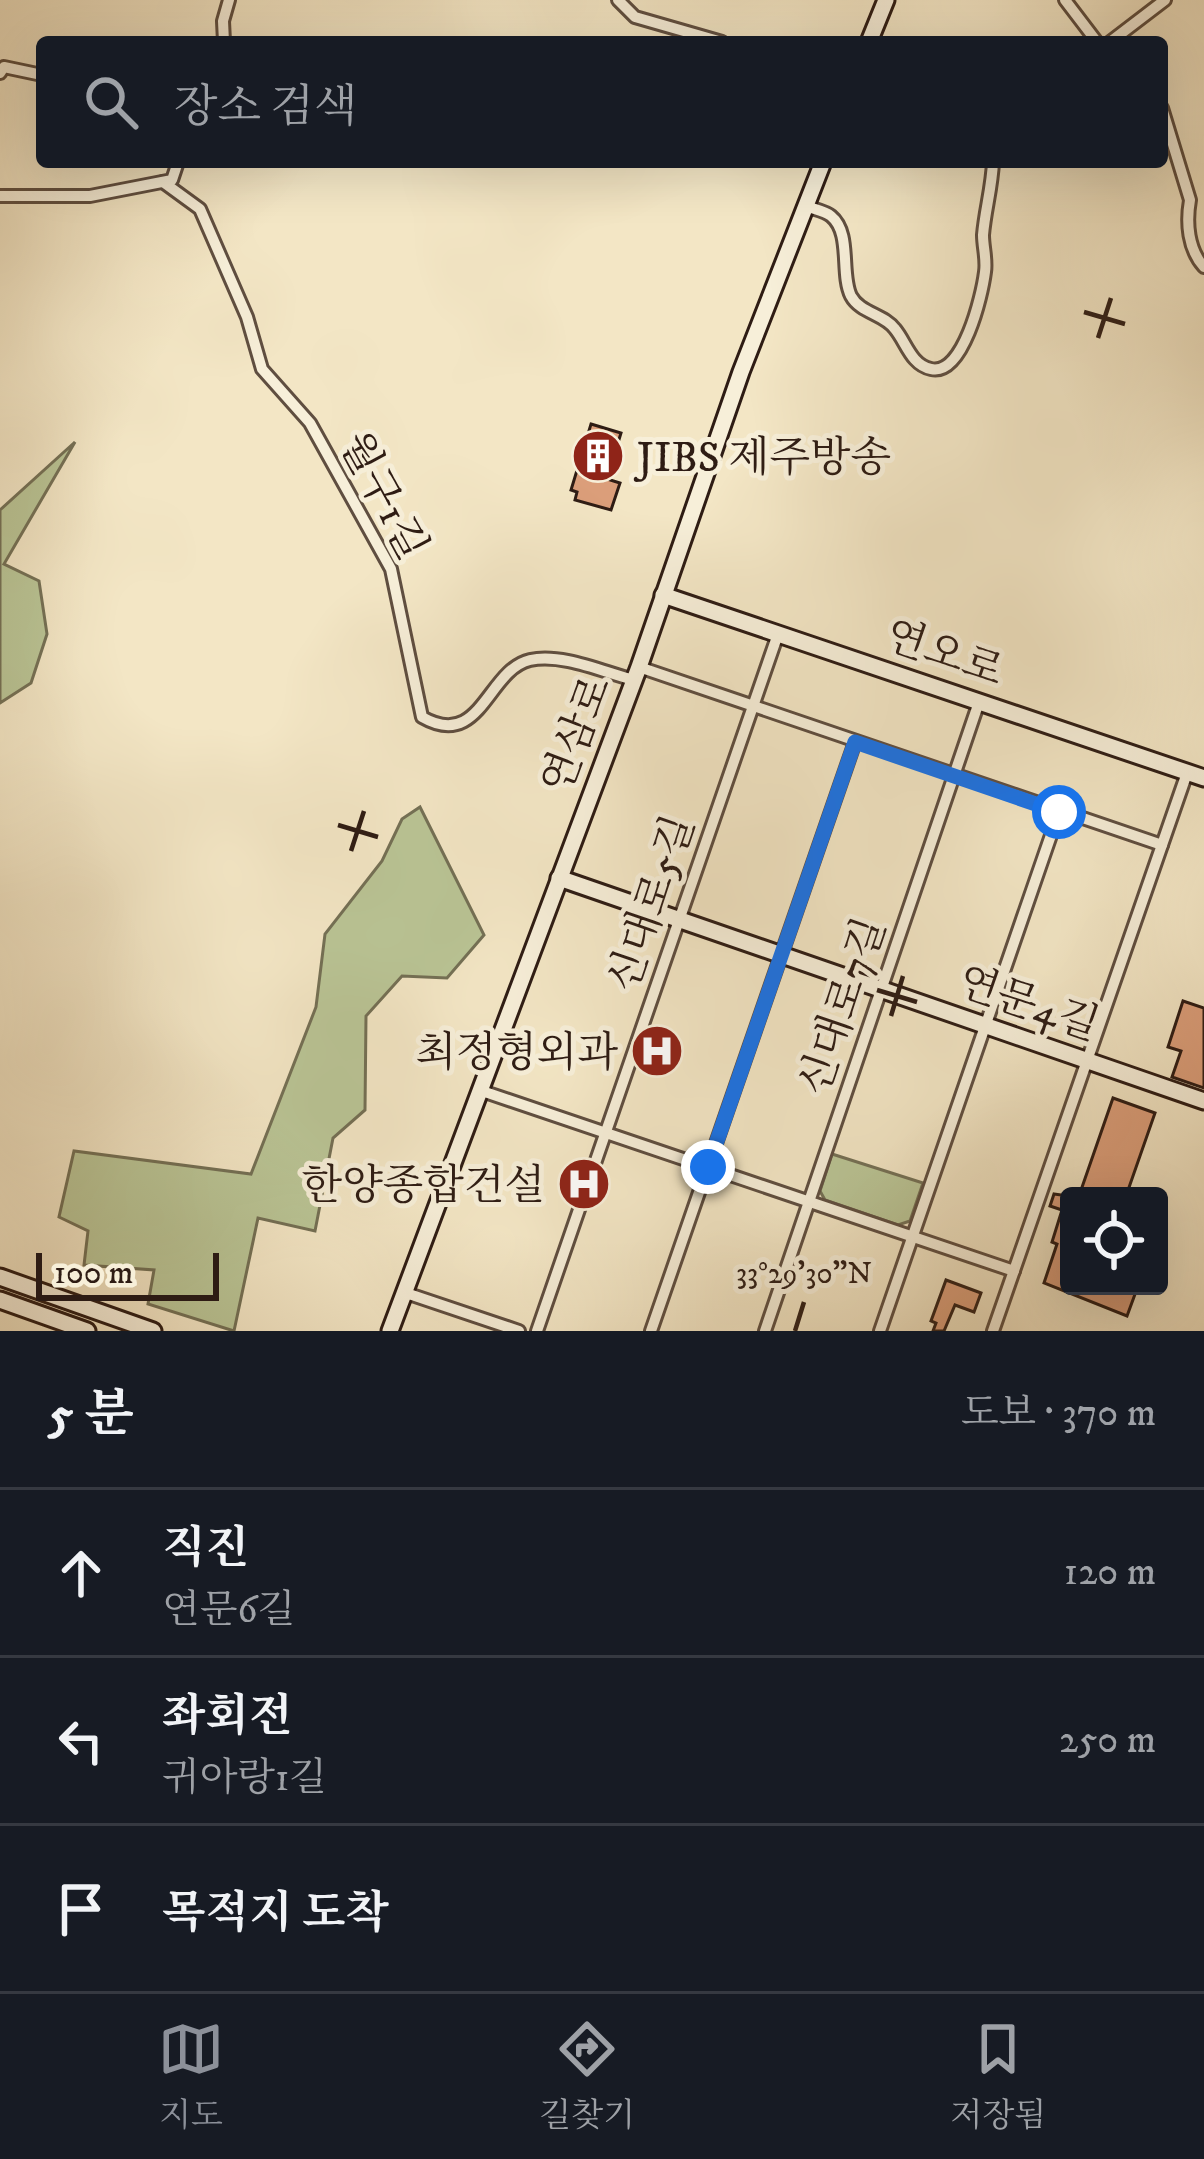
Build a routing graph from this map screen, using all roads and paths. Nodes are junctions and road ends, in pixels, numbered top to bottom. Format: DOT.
graph roads {
  1 [pos="618,0"];
  2 [pos="886,0"];
  3 [pos="1065,0"];
  4 [pos="1165,0"];
  5 [pos="223,2"];
  6 [pos="224,36"];
  7 [pos="702,36"];
  8 [pos="871,36"];
  9 [pos="1092,36"];
  10 [pos="1118,36"];
  11 [pos="0,73"];
  12 [pos="36,74"];
  13 [pos="1168,128"];
  14 [pos="176,168"];
  15 [pos="821,168"];
  16 [pos="992,168"];
  17 [pos="163,182"];
  18 [pos="0,196"];
  19 [pos="806,206"];
  20 [pos="1204,267"];
  21 [pos="663,595"];
  22 [pos="778,634"];
  23 [pos="636,674"];
  24 [pos="979,702"];
  25 [pos="753,706"];
  26 [pos="855,742"];
  27 [pos="1187,773"];
  28 [pos="954,776"];
  29 [pos="1204,778"];
  30 [pos="1059,812"];
  31 [pos="1162,845"];
  32 [pos="559,878"];
  33 [pos="679,920"];
  34 [pos="781,955"];
  35 [pos="881,989"];
  36 [pos="986,1025"];
  37 [pos="1087,1060"];
  38 [pos="482,1091"];
  39 [pos="1204,1101"];
  40 [pos="606,1132"];
  41 [pos="708,1167"];
  42 [pos="809,1201"];
  43 [pos="912,1236"];
  44 [pos="1014,1270"];
  45 [pos="0,1277"];
  46 [pos="406,1293"];
  47 [pos="0,1300"];
  48 [pos="87,1331"];
  49 [pos="153,1331"];
  50 [pos="390,1331"];
  51 [pos="519,1331"];
  52 [pos="537,1331"];
  53 [pos="651,1331"];
  54 [pos="765,1331"];
  55 [pos="880,1331"];
  56 [pos="993,1331"];
  1 -- 7 [label="street"];
  2 -- 8 [label="street"];
  3 -- 9 [label="street"];
  4 -- 10 [label="street"];
  5 -- 6 [label="street"];
  11 -- 12 [label="street"];
  13 -- 20 [label="street"];
  14 -- 17 [label="street"];
  15 -- 19 [label="street, 연삼로"];
  16 -- 19 [label="street"];
  17 -- 18 [label="street"];
  17 -- 23 [label="street, 월구1길"];
  19 -- 21 [label="street, 연삼로"];
  21 -- 22 [label="street, 연오로"];
  21 -- 23 [label="street, 연삼로"];
  22 -- 24 [label="street, 연오로"];
  22 -- 25 [label="street, 신대로5길"];
  23 -- 25 [label="street"];
  23 -- 32 [label="street, 연삼로"];
  24 -- 27 [label="street, 연오로"];
  24 -- 28 [label="street, 신대로7길"];
  25 -- 26 [label="street"];
  25 -- 33 [label="street, 신대로5길"];
  26 -- 28 [label="street"];
  26 -- 34 [label="street"];
  27 -- 29 [label="street, 연오로"];
  27 -- 31 [label="street"];
  28 -- 30 [label="street"];
  28 -- 35 [label="street, 신대로7길"];
  30 -- 31 [label="street"];
  30 -- 36 [label="street"];
  31 -- 37 [label="street"];
  32 -- 33 [label="street, 연문4길"];
  32 -- 38 [label="street, 연삼로"];
  33 -- 34 [label="street, 연문4길"];
  33 -- 40 [label="street, 신대로5길"];
  34 -- 35 [label="street, 연문4길"];
  34 -- 41 [label="street"];
  35 -- 36 [label="street, 연문4길"];
  35 -- 42 [label="street, 신대로7길"];
  36 -- 37 [label="street, 연문4길"];
  36 -- 43 [label="street"];
  37 -- 39 [label="street, 연문4길"];
  37 -- 44 [label="street"];
  38 -- 40 [label="street"];
  38 -- 46 [label="street, 연삼로"];
  40 -- 41 [label="street"];
  40 -- 52 [label="street, 신대로5길"];
  41 -- 42 [label="street"];
  41 -- 53 [label="street"];
  42 -- 43 [label="street"];
  42 -- 54 [label="street, 신대로7길"];
  43 -- 44 [label="street"];
  43 -- 55 [label="street"];
  44 -- 56 [label="street"];
  45 -- 49 [label="street"];
  46 -- 50 [label="street, 연삼로"];
  46 -- 51 [label="street"];
  47 -- 48 [label="street"];
}
